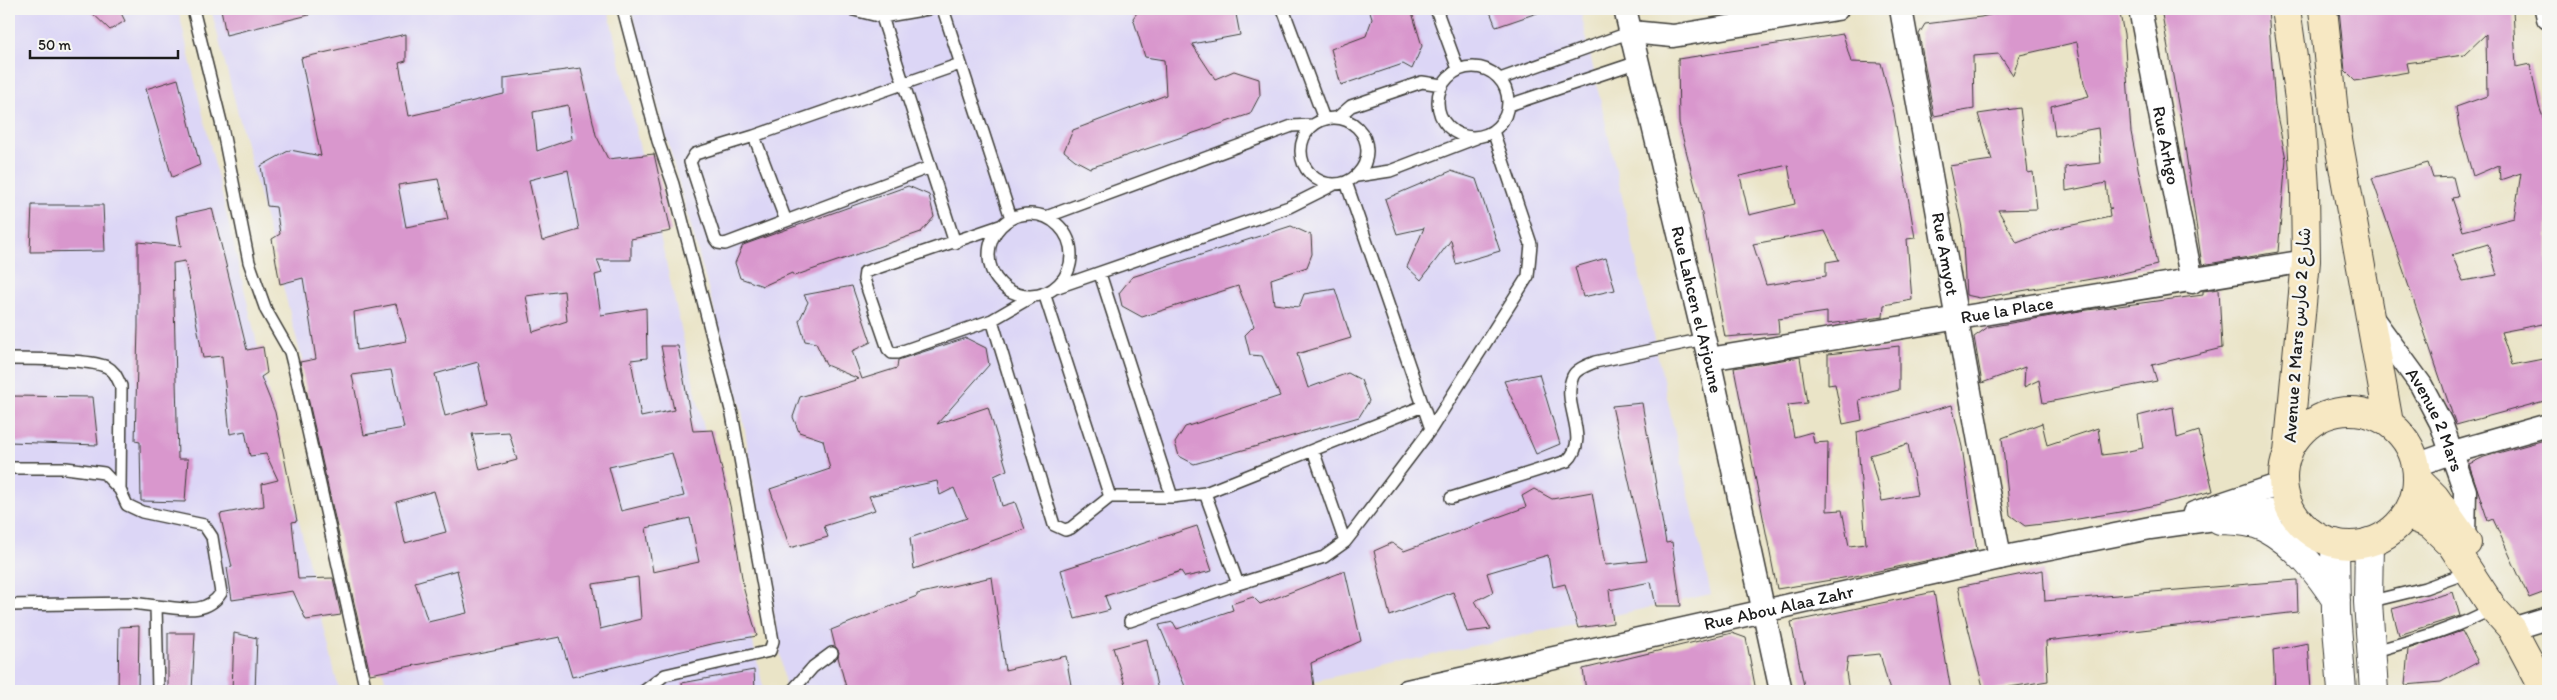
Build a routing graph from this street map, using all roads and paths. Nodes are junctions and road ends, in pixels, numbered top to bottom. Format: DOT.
graph roads {
  1 [pos="193,9"];
  2 [pos="623,9"];
  3 [pos="850,9"];
  4 [pos="928,9"];
  5 [pos="943,9"];
  6 [pos="1283,9"];
  7 [pos="1436,9"];
  8 [pos="1625,9"];
  9 [pos="1837,9"];
  10 [pos="1902,9"];
  11 [pos="2140,9"];
  12 [pos="2286,9"];
  13 [pos="2323,9"];
  14 [pos="2546,9"];
  15 [pos="882,17"];
  16 [pos="2548,18"];
  17 [pos="1631,32"];
  18 [pos="1673,36"];
  19 [pos="1638,62"];
  20 [pos="960,64"];
  21 [pos="1458,69"];
  22 [pos="1500,79"];
  23 [pos="905,84"];
  24 [pos="1442,85"];
  25 [pos="1508,105"];
  26 [pos="1337,118"];
  27 [pos="1324,119"];
  28 [pos="1312,125"];
  29 [pos="1488,134"];
  30 [pos="754,136"];
  31 [pos="930,167"];
  32 [pos="1357,176"];
  33 [pos="1346,182"];
  34 [pos="1333,185"];
  35 [pos="1046,217"];
  36 [pos="1011,218"];
  37 [pos="786,221"];
  38 [pos="1000,226"];
  39 [pos="955,243"];
  40 [pos="2306,261"];
  41 [pos="1100,274"];
  42 [pos="2192,282"];
  43 [pos="1044,292"];
  44 [pos="2370,315"];
  45 [pos="1956,319"];
  46 [pos="992,320"];
  47 [pos="1706,349"];
  48 [pos="9,359"];
  49 [pos="1423,406"];
  50 [pos="2389,423"];
  51 [pos="2548,425"];
  52 [pos="1431,430"];
  53 [pos="1313,450"];
  54 [pos="2453,452"];
  55 [pos="2288,453"];
  56 [pos="9,468"];
  57 [pos="2417,472"];
  58 [pos="120,490"];
  59 [pos="1205,492"];
  60 [pos="2287,496"];
  61 [pos="1110,497"];
  62 [pos="1172,497"];
  63 [pos="1452,498"];
  64 [pos="2406,515"];
  65 [pos="2220,520"];
  66 [pos="2150,528"];
  67 [pos="2464,538"];
  68 [pos="1344,542"];
  69 [pos="2369,542"];
  70 [pos="2335,543"];
  71 [pos="2000,558"];
  72 [pos="2471,571"];
  73 [pos="1238,584"];
  74 [pos="2336,600"];
  75 [pos="2368,602"];
  76 [pos="9,605"];
  77 [pos="156,606"];
  78 [pos="1764,611"];
  79 [pos="2548,618"];
  80 [pos="2504,619"];
  81 [pos="1130,621"];
  82 [pos="2372,652"];
  83 [pos="832,654"];
  84 [pos="158,691"];
  85 [pos="366,691"];
  86 [pos="644,691"];
  87 [pos="792,691"];
  88 [pos="1407,691"];
  89 [pos="1781,691"];
  90 [pos="2342,691"];
  91 [pos="2374,691"];
  92 [pos="2546,691"];
  1 -- 85 [label="lane"];
  2 -- 86 [label="lane"];
  3 -- 15 [label="lane"];
  4 -- 15 [label="lane"];
  5 -- 20 [label="lane"];
  6 -- 27 [label="lane"];
  7 -- 21 [label="lane"];
  8 -- 17 [label="street, Rue Lahcen el Arjoune"];
  9 -- 18 [label="street"];
  10 -- 45 [label="street, Rue Amyot"];
  11 -- 42 [label="street, Rue Arhgo"];
  12 -- 40 [label="main road, Avenue 2 Mars شارع 2 مارس"];
  13 -- 44 [label="main road"];
  14 -- 16 [label="street"];
  15 -- 23 [label="lane"];
  17 -- 18 [label="street"];
  17 -- 19 [label="street, Rue Lahcen el Arjoune"];
  17 -- 22 [label="lane"];
  18 -- 19 [label="street"];
  19 -- 25 [label="lane"];
  19 -- 47 [label="street, Rue Lahcen el Arjoune"];
  20 -- 23 [label="lane"];
  20 -- 36 [label="lane"];
  21 -- 22 [label="lane"];
  21 -- 24 [label="lane"];
  22 -- 25 [label="lane"];
  23 -- 30 [label="lane"];
  23 -- 31 [label="lane"];
  24 -- 26 [label="lane"];
  24 -- 29 [label="lane"];
  25 -- 29 [label="lane"];
  26 -- 27 [label="lane"];
  26 -- 32 [label="lane"];
  27 -- 28 [label="lane"];
  28 -- 34 [label="lane"];
  28 -- 35 [label="lane"];
  29 -- 32 [label="lane"];
  29 -- 52 [label="lane"];
  30 -- 37 [label="lane"];
  30 -- 37 [label="lane"];
  31 -- 37 [label="lane"];
  31 -- 39 [label="lane"];
  32 -- 33 [label="lane"];
  33 -- 34 [label="lane"];
  33 -- 49 [label="lane"];
  34 -- 41 [label="lane"];
  35 -- 36 [label="lane"];
  35 -- 43 [label="lane"];
  36 -- 38 [label="lane"];
  38 -- 39 [label="lane"];
  38 -- 43 [label="lane"];
  39 -- 46 [label="lane"];
  40 -- 42 [label="street, Rue la Place"];
  40 -- 55 [label="main road, Avenue 2 Mars شارع 2 مارس"];
  41 -- 43 [label="lane"];
  41 -- 62 [label="lane"];
  42 -- 45 [label="street, Rue la Place"];
  43 -- 46 [label="lane"];
  43 -- 61 [label="lane"];
  44 -- 50 [label="main road"];
  44 -- 54 [label="street, Avenue 2 Mars"];
  45 -- 47 [label="street, Rue la Place"];
  45 -- 71 [label="street, Rue Amyot"];
  46 -- 61 [label="lane"];
  47 -- 63 [label="lane"];
  47 -- 78 [label="street, Rue Lahcen el Arjoune"];
  48 -- 58 [label="lane"];
  49 -- 52 [label="lane"];
  49 -- 53 [label="lane"];
  50 -- 55 [label="main road"];
  50 -- 57 [label="main road"];
  51 -- 54 [label="street"];
  52 -- 68 [label="lane"];
  53 -- 59 [label="lane"];
  53 -- 68 [label="lane"];
  54 -- 57 [label="street"];
  54 -- 67 [label="street, Avenue 2 Mars"];
  55 -- 60 [label="main road"];
  56 -- 58 [label="lane"];
  57 -- 64 [label="main road"];
  57 -- 67 [label="main road"];
  58 -- 77 [label="lane"];
  59 -- 62 [label="lane"];
  59 -- 73 [label="lane"];
  60 -- 65 [label="street, Rue Abou Alaa Zahr"];
  60 -- 66 [label="street, Rue Abou Alaa Zahr"];
  60 -- 70 [label="main road"];
  61 -- 62 [label="lane"];
  64 -- 69 [label="main road"];
  64 -- 72 [label="main road"];
  65 -- 66 [label="street, Rue Abou Alaa Zahr"];
  65 -- 74 [label="street"];
  66 -- 71 [label="street, Rue Abou Alaa Zahr"];
  67 -- 80 [label="main road"];
  68 -- 73 [label="lane"];
  69 -- 70 [label="main road"];
  69 -- 75 [label="street"];
  70 -- 74 [label="street"];
  71 -- 78 [label="street, Rue Abou Alaa Zahr"];
  72 -- 75 [label="lane"];
  72 -- 80 [label="main road"];
  73 -- 81 [label="lane"];
  74 -- 90 [label="street"];
  75 -- 82 [label="street"];
  76 -- 77 [label="lane"];
  77 -- 84 [label="lane"];
  78 -- 88 [label="street, Rue Abou Alaa Zahr"];
  78 -- 89 [label="street, Rue Lahcen el Arjoune"];
  79 -- 80 [label="street"];
  80 -- 82 [label="lane"];
  80 -- 92 [label="main road"];
  82 -- 91 [label="street"];
  83 -- 87 [label="lane"];
}
